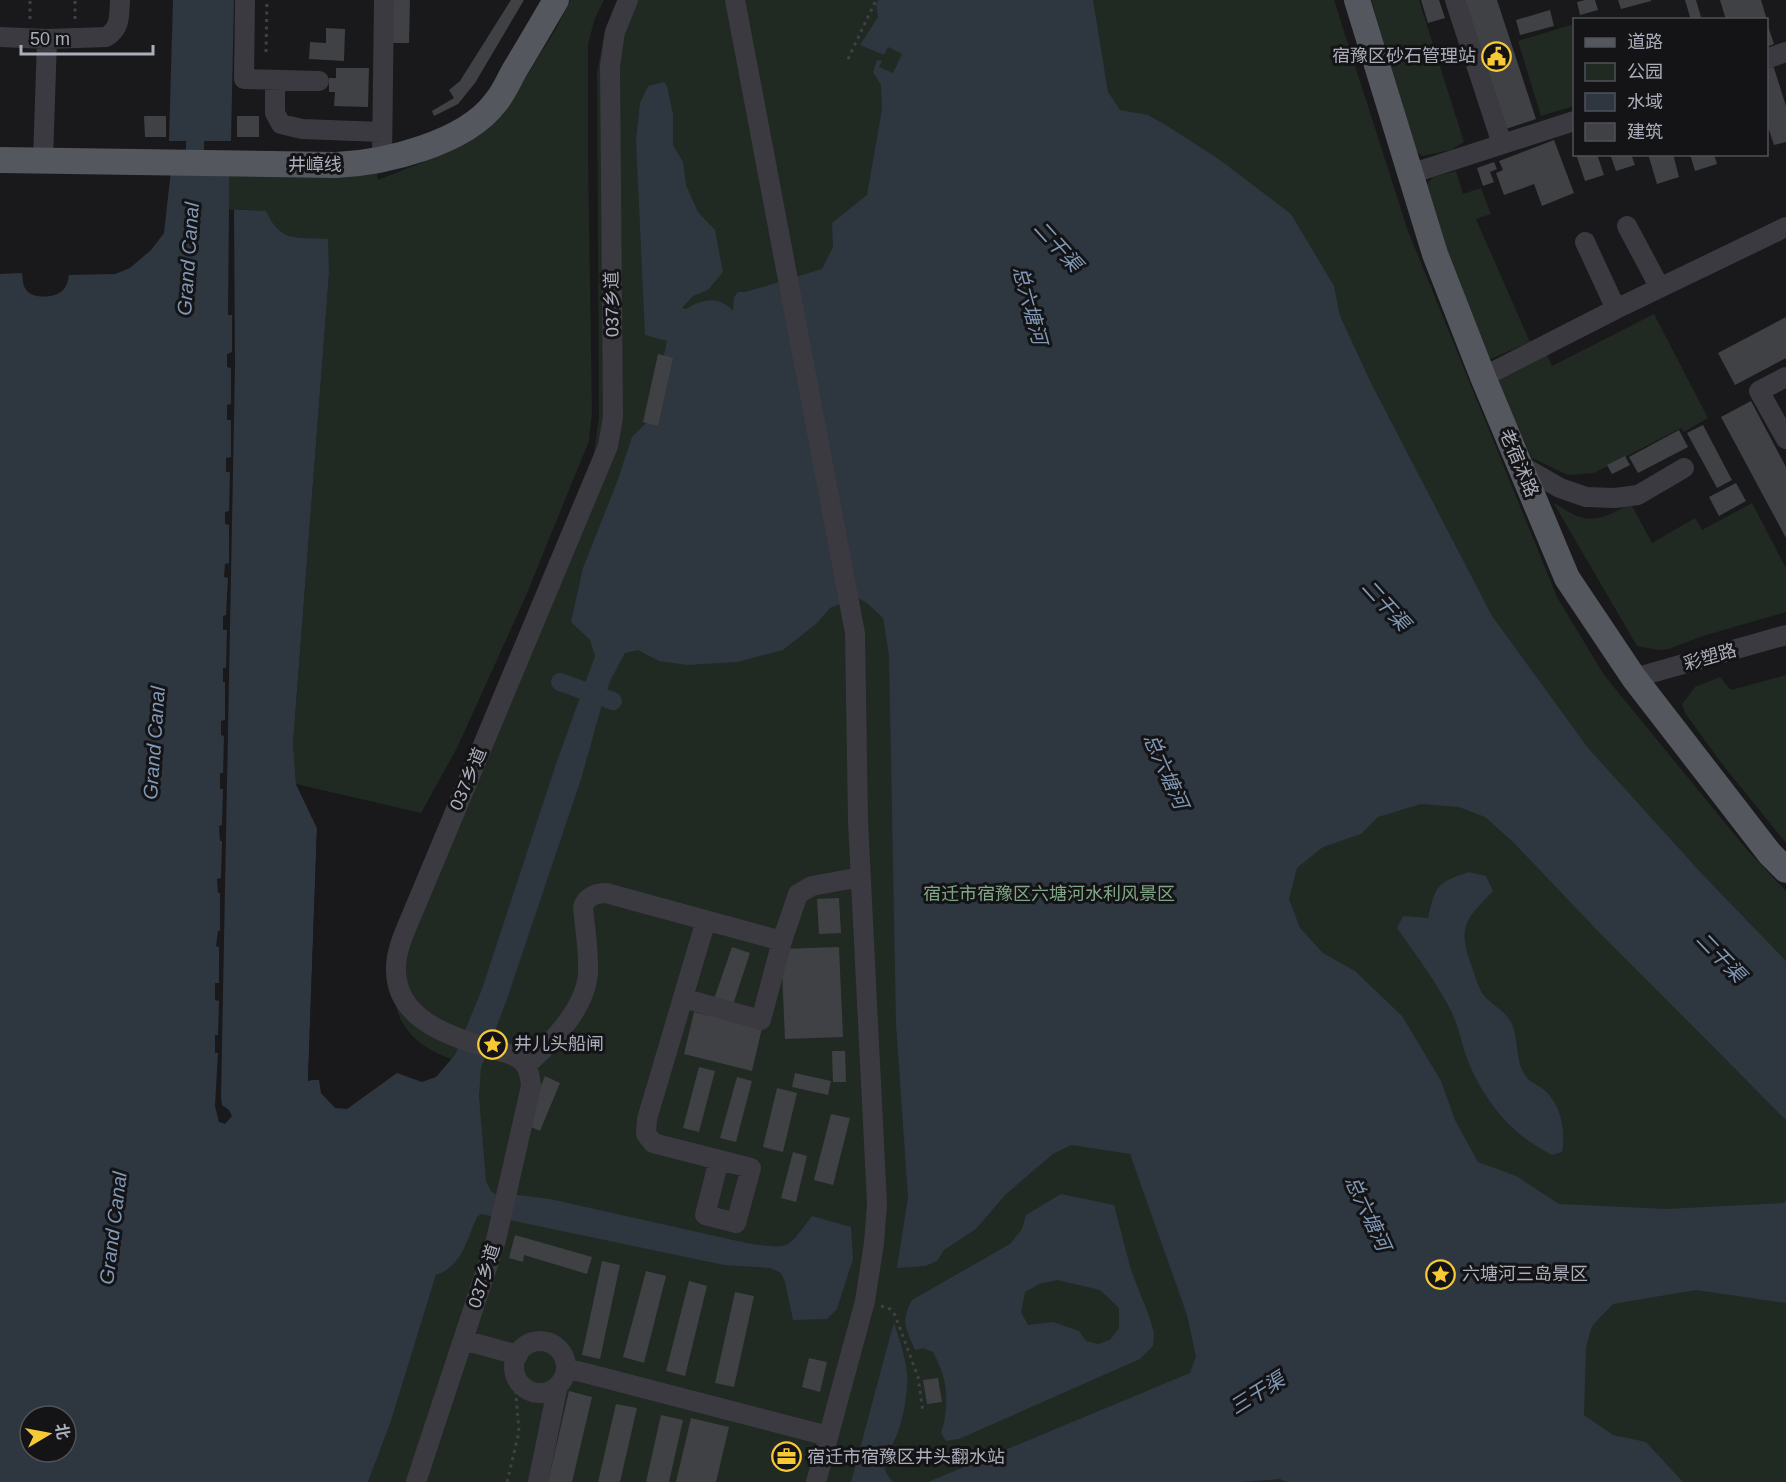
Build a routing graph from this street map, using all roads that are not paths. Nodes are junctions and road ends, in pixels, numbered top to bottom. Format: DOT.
graph roads {
  1 [pos="120,0"];
  2 [pos="245,0"];
  3 [pos="384,0"];
  4 [pos="556,0"];
  5 [pos="628,0"];
  6 [pos="735,0"];
  7 [pos="1357,0"];
  8 [pos="1455,0"];
  9 [pos="0,36"];
  10 [pos="47,39"];
  11 [pos="1786,52"];
  12 [pos="1768,59"];
  13 [pos="275,80"];
  14 [pos="318,81"];
  15 [pos="1573,122"];
  16 [pos="382,132"];
  17 [pos="1502,144"];
  18 [pos="382,159"];
  19 [pos="0,160"];
  20 [pos="55,161"];
  21 [pos="1410,174"];
  22 [pos="1627,226"];
  23 [pos="1786,227"];
  24 [pos="1586,242"];
  25 [pos="1660,288"];
  26 [pos="1616,309"];
  27 [pos="1483,377"];
  28 [pos="1786,377"];
  29 [pos="1786,440"];
  30 [pos="1520,465"];
  31 [pos="1684,468"];
  32 [pos="1786,635"];
  33 [pos="1634,678"];
  34 [pos="1786,870"];
  35 [pos="861,877"];
  36 [pos="706,920"];
  37 [pos="782,940"];
  38 [pos="683,998"];
  39 [pos="519,1060"];
  40 [pos="719,1160"];
  41 [pos="463,1341"];
  42 [pos="516,1361"];
  43 [pos="562,1376"];
  44 [pos="828,1436"];
  45 [pos="416,1482"];
  46 [pos="538,1482"];
  47 [pos="816,1482"];
  1 -- 10 [label="street"];
  2 -- 13 [label="street"];
  3 -- 16 [label="street"];
  4 -- 18 [label="main road, 井嶂线"];
  5 -- 39 [label="street, 037乡道"];
  6 -- 35 [label="street"];
  7 -- 21 [label="main road, 老宿沭路"];
  8 -- 17 [label="street"];
  9 -- 10 [label="street"];
  10 -- 20 [label="street"];
  11 -- 12 [label="street"];
  13 -- 14 [label="street"];
  13 -- 16 [label="street"];
  15 -- 17 [label="street"];
  16 -- 18 [label="street"];
  17 -- 21 [label="street"];
  18 -- 20 [label="main road, 井嶂线"];
  19 -- 20 [label="main road, 井嶂线"];
  21 -- 27 [label="main road, 老宿沭路"];
  22 -- 25 [label="street"];
  23 -- 25 [label="street"];
  24 -- 26 [label="street"];
  25 -- 26 [label="street"];
  26 -- 27 [label="street"];
  27 -- 30 [label="main road, 老宿沭路"];
  28 -- 29 [label="street"];
  30 -- 31 [label="street"];
  30 -- 33 [label="main road, 老宿沭路"];
  32 -- 33 [label="street, 彩塑路"];
  33 -- 34 [label="main road, 老宿沭路"];
  35 -- 37 [label="street"];
  35 -- 44 [label="street"];
  36 -- 37 [label="street"];
  36 -- 38 [label="street"];
  36 -- 39 [label="street"];
  37 -- 38 [label="street"];
  38 -- 40 [label="street"];
  39 -- 41 [label="street, 037乡道"];
  41 -- 42 [label="street"];
  41 -- 45 [label="street, 037乡道"];
  42 -- 43 [label="street"];
  42 -- 43 [label="street"];
  43 -- 44 [label="street"];
  43 -- 46 [label="street"];
  44 -- 47 [label="street"];
}
